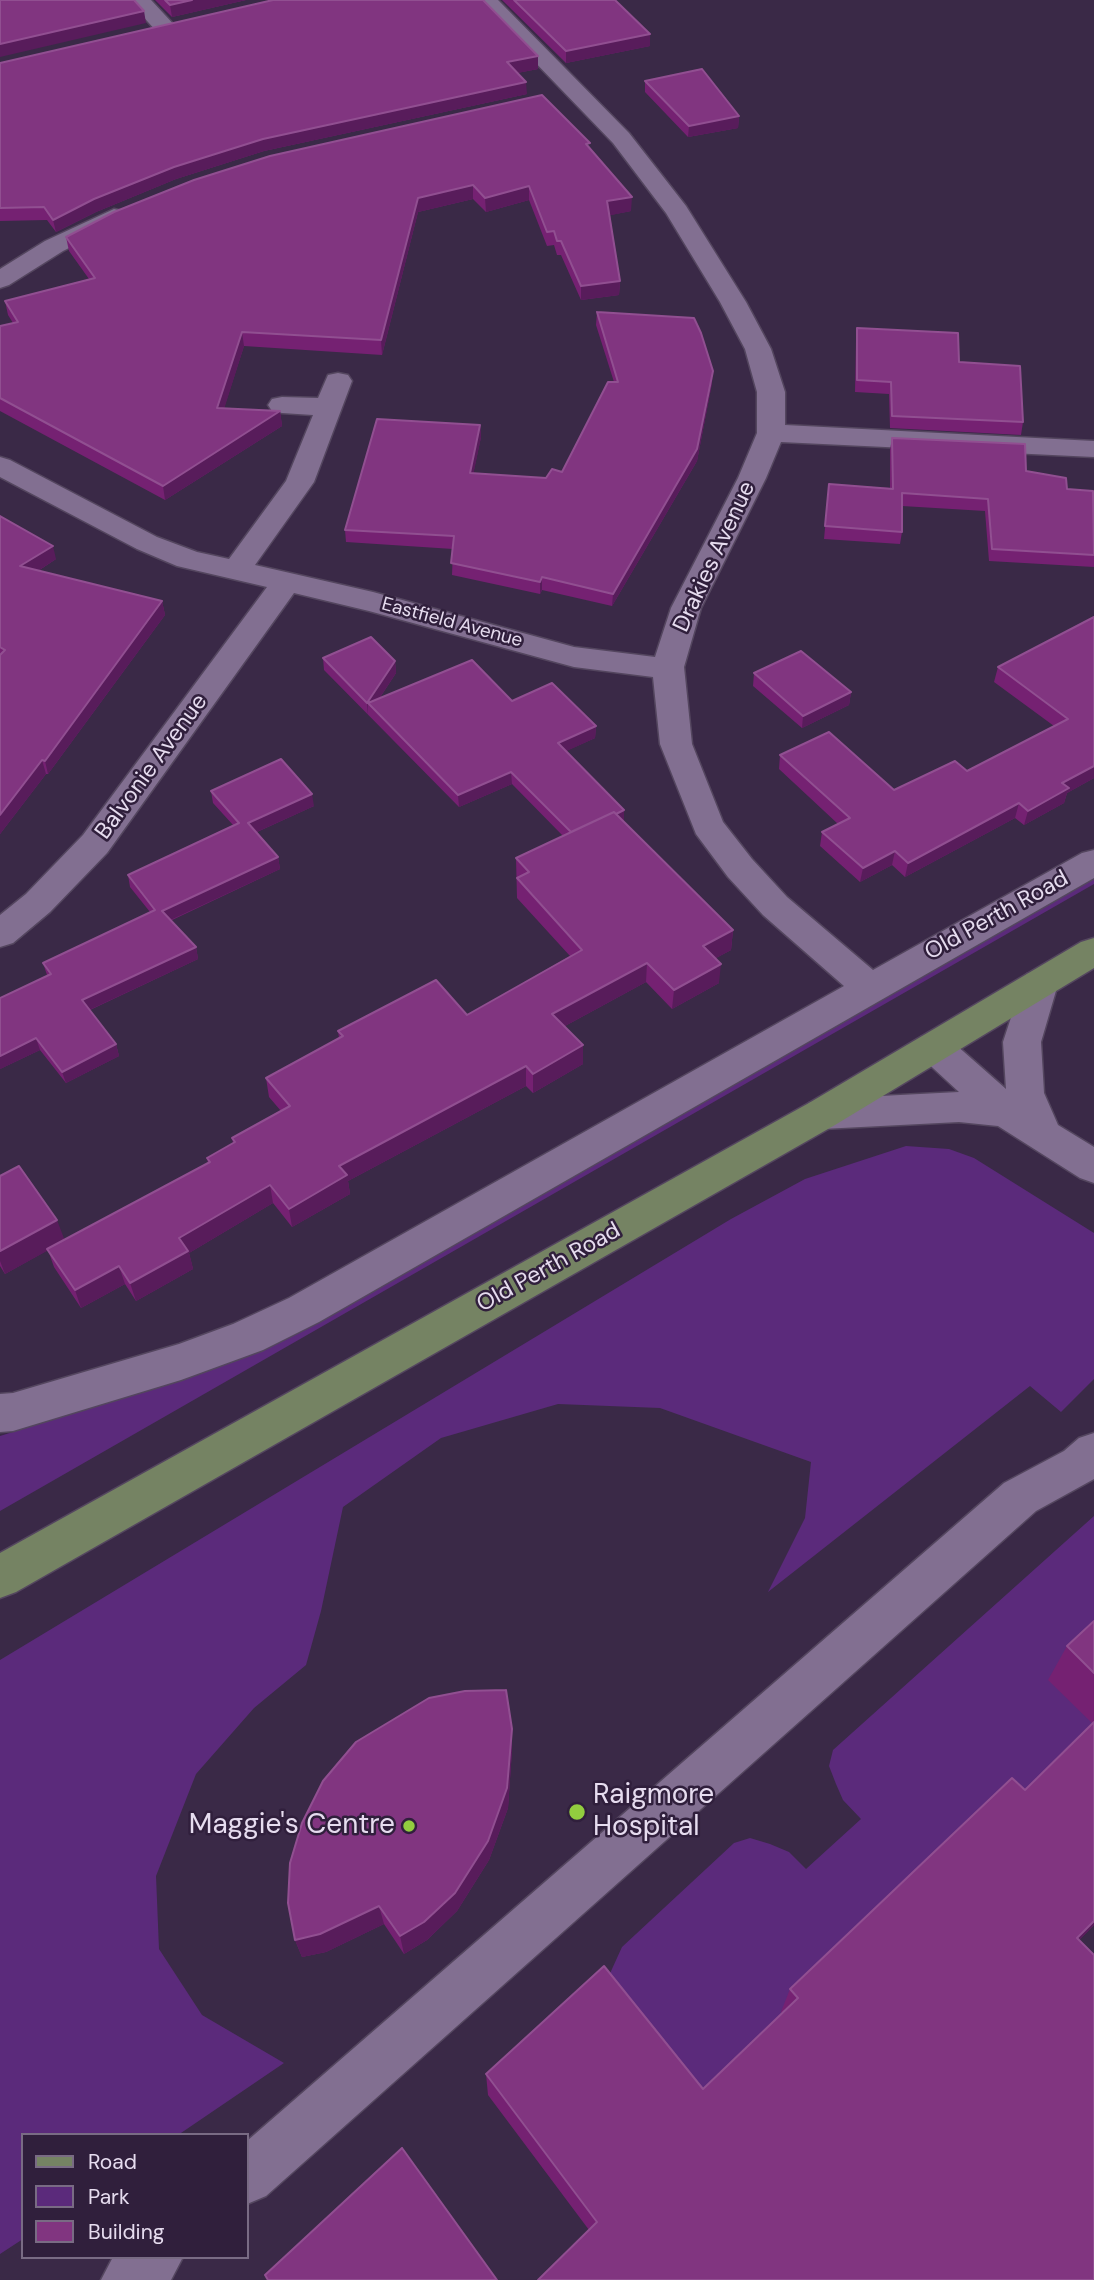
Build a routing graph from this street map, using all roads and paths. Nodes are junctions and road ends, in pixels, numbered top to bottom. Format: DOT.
graph roads {
  1 [pos="139,0"];
  2 [pos="486,0"];
  3 [pos="192,22"];
  4 [pos="166,28"];
  5 [pos="140,34"];
  6 [pos="140,206"];
  7 [pos="0,280"];
  8 [pos="282,405"];
  9 [pos="771,433"];
  10 [pos="1094,449"];
  11 [pos="0,466"];
  12 [pos="236,571"];
  13 [pos="286,582"];
  14 [pos="668,667"];
  15 [pos="1094,862"];
  16 [pos="0,934"];
  17 [pos="1094,951"];
  18 [pos="1040,984"];
  19 [pos="870,988"];
  20 [pos="934,1046"];
  21 [pos="1006,1112"];
  22 [pos="822,1114"];
  23 [pos="1043,1135"];
  24 [pos="1094,1167"];
  25 [pos="0,1413"];
  26 [pos="1094,1452"];
  27 [pos="0,1577"];
  28 [pos="248,2176"];
  29 [pos="153,2259"];
  30 [pos="129,2280"];
  1 -- 4 [label="street"];
  2 -- 9 [label="street, Drakies Avenue"];
  3 -- 4 [label="street"];
  4 -- 5 [label="street"];
  6 -- 7 [label="street"];
  8 -- 12 [label="street"];
  9 -- 10 [label="street"];
  9 -- 14 [label="street, Drakies Avenue"];
  11 -- 12 [label="street, Eastfield Avenue"];
  12 -- 13 [label="street, Eastfield Avenue"];
  13 -- 14 [label="street, Eastfield Avenue"];
  13 -- 16 [label="street, Balvonie Avenue"];
  14 -- 19 [label="street, Drakies Avenue"];
  15 -- 19 [label="street, Old Perth Road"];
  17 -- 18 [label="main road, Old Perth Road"];
  18 -- 20 [label="main road, Old Perth Road"];
  18 -- 23 [label="street"];
  19 -- 25 [label="street, Old Perth Road"];
  20 -- 21 [label="street"];
  20 -- 22 [label="main road, Old Perth Road"];
  21 -- 22 [label="street"];
  21 -- 23 [label="street"];
  22 -- 27 [label="main road, Old Perth Road"];
  23 -- 24 [label="street"];
  26 -- 28 [label="street"];
  29 -- 30 [label="street"];
}
